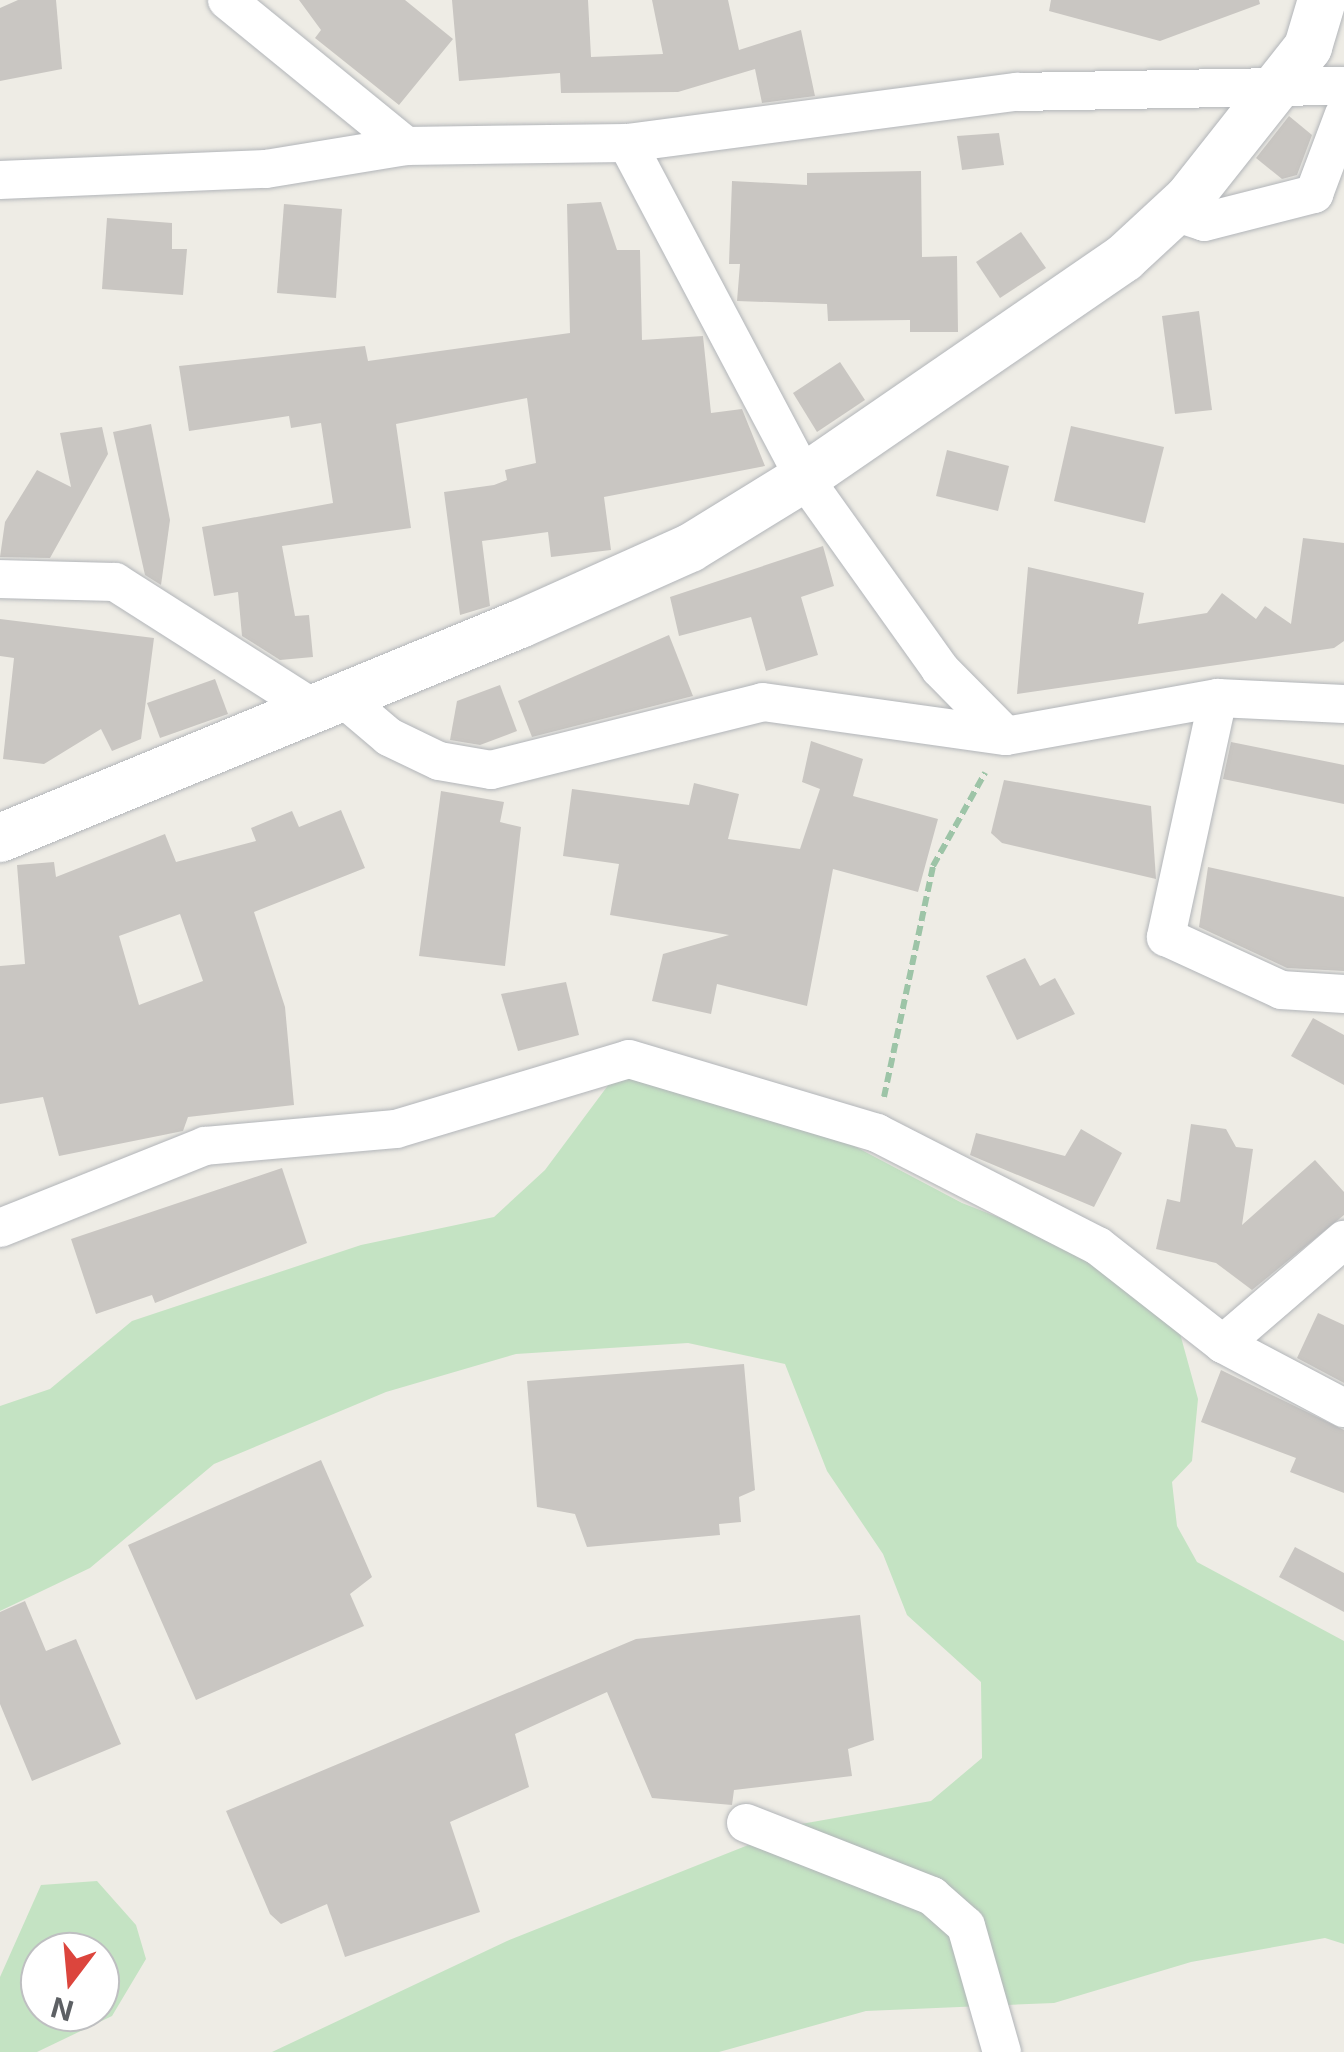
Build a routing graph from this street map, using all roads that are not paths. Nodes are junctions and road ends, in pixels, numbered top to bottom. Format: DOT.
graph roads {
  1 [pos="227,0"];
  2 [pos="1322,0"];
  3 [pos="1344,86"];
  4 [pos="1279,88"];
  5 [pos="1344,114"];
  6 [pos="627,143"];
  7 [pos="406,146"];
  8 [pos="0,180"];
  9 [pos="1174,212"];
  10 [pos="804,478"];
  11 [pos="0,579"];
  12 [pos="1218,698"];
  13 [pos="328,704"];
  14 [pos="1344,704"];
  15 [pos="1006,736"];
  16 [pos="0,838"];
  17 [pos="1344,994"];
  18 [pos="0,1228"];
  19 [pos="1344,1240"];
  20 [pos="1223,1344"];
  21 [pos="1344,1408"];
  22 [pos="746,1823"];
  23 [pos="1002,2052"];
  1 -- 7 [label="street"];
  2 -- 4 [label="street"];
  3 -- 4 [label="street"];
  4 -- 6 [label="street"];
  4 -- 9 [label="street"];
  5 -- 9 [label="street"];
  6 -- 7 [label="street"];
  6 -- 10 [label="street"];
  7 -- 8 [label="street"];
  9 -- 10 [label="street"];
  10 -- 13 [label="street"];
  10 -- 15 [label="street"];
  11 -- 13 [label="street"];
  12 -- 14 [label="street"];
  12 -- 15 [label="street"];
  12 -- 17 [label="street"];
  13 -- 15 [label="street"];
  13 -- 16 [label="street"];
  18 -- 20 [label="street"];
  19 -- 20 [label="street"];
  20 -- 21 [label="street"];
  22 -- 23 [label="street"];
}
